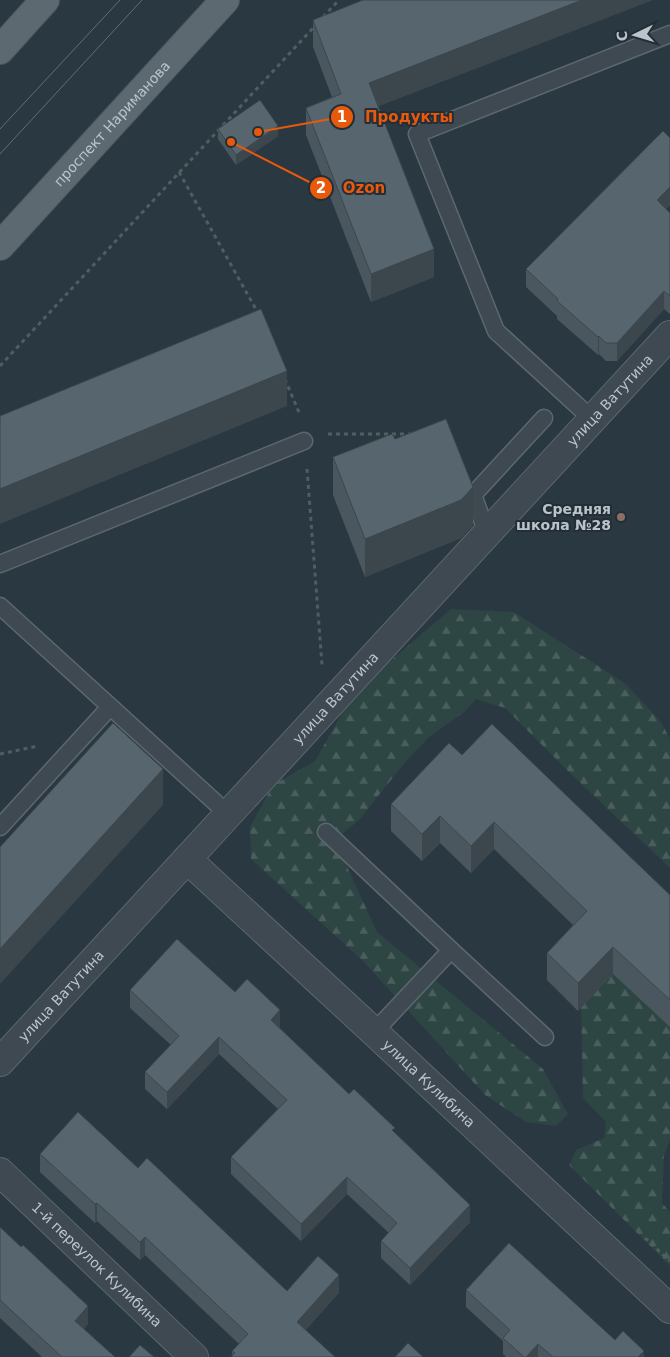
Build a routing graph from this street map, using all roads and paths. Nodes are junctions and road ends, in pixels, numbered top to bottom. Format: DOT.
graph roads {
  1 [pos="45,0"];
  2 [pos="225,0"];
  3 [pos="339,0"];
  4 [pos="326,19"];
  5 [pos="318,22"];
  6 [pos="670,34"];
  7 [pos="0,50"];
  8 [pos="179,172"];
  9 [pos="0,246"];
  10 [pos="259,316"];
  11 [pos="670,335"];
  12 [pos="0,366"];
  13 [pos="284,377"];
  14 [pos="544,418"];
  15 [pos="592,420"];
  16 [pos="415,434"];
  17 [pos="307,439"];
  18 [pos="487,534"];
  19 [pos="0,564"];
  20 [pos="0,606"];
  21 [pos="110,707"];
  22 [pos="326,708"];
  23 [pos="228,814"];
  24 [pos="0,827"];
  25 [pos="326,832"];
  26 [pos="187,859"];
  27 [pos="451,950"];
  28 [pos="374,1032"];
  29 [pos="545,1037"];
  30 [pos="0,1062"];
  31 [pos="0,1172"];
  32 [pos="670,1309"];
  33 [pos="194,1357"];
  1 -- 7 [label="main road"];
  2 -- 9 [label="main road, проспект Нариманова"];
  3 -- 5 [label="path"];
  4 -- 5 [label="path"];
  5 -- 8 [label="path"];
  6 -- 15 [label="lane"];
  8 -- 10 [label="path"];
  8 -- 12 [label="path"];
  11 -- 15 [label="street, улица Ватутина"];
  13 -- 17 [label="path"];
  14 -- 18 [label="lane"];
  15 -- 18 [label="street, улица Ватутина"];
  16 -- 17 [label="path"];
  17 -- 19 [label="lane"];
  17 -- 22 [label="path"];
  18 -- 22 [label="street, улица Ватутина"];
  20 -- 21 [label="lane"];
  21 -- 23 [label="lane"];
  21 -- 24 [label="lane"];
  22 -- 23 [label="street, улица Ватутина"];
  23 -- 26 [label="street, улица Ватутина"];
  25 -- 27 [label="lane"];
  26 -- 28 [label="street, улица Кулибина"];
  26 -- 30 [label="street, улица Ватутина"];
  27 -- 28 [label="lane"];
  27 -- 29 [label="lane"];
  28 -- 32 [label="street, улица Кулибина"];
  31 -- 33 [label="street, 1-й переулок Кулибина"];
}
